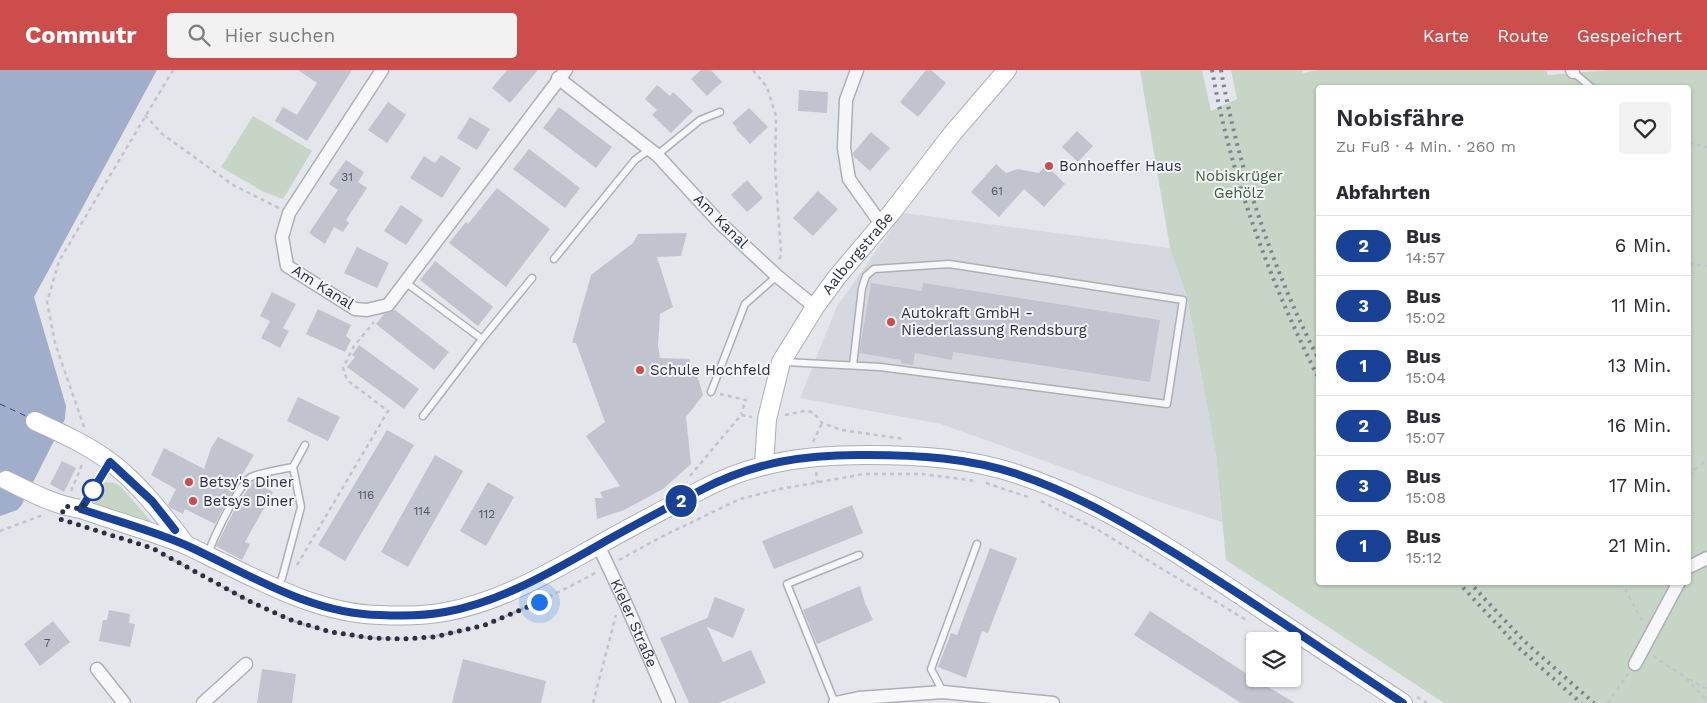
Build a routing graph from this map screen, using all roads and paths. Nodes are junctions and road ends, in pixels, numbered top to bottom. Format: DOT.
graph roads {
  1 [pos="173,70"];
  2 [pos="382,70"];
  3 [pos="753,70"];
  4 [pos="857,70"];
  5 [pos="1007,70"];
  6 [pos="1572,71"];
  7 [pos="562,74"];
  8 [pos="1588,85"];
  9 [pos="720,112"];
  10 [pos="145,115"];
  11 [pos="1691,143"];
  12 [pos="1707,147"];
  13 [pos="654,152"];
  14 [pos="289,213"];
  15 [pos="881,224"];
  16 [pos="554,259"];
  17 [pos="1691,264"];
  18 [pos="1707,266"];
  19 [pos="776,276"];
  20 [pos="532,278"];
  21 [pos="405,282"];
  22 [pos="388,305"];
  23 [pos="815,307"];
  24 [pos="482,339"];
  25 [pos="781,362"];
  26 [pos="853,365"];
  27 [pos="711,392"];
  28 [pos="741,414"];
  29 [pos="80,415"];
  30 [pos="423,416"];
  31 [pos="35,420"];
  32 [pos="822,424"];
  33 [pos="75,439"];
  34 [pos="305,445"];
  35 [pos="813,456"];
  36 [pos="1707,459"];
  37 [pos="110,462"];
  38 [pos="764,464"];
  39 [pos="293,467"];
  40 [pos="1691,473"];
  41 [pos="6,480"];
  42 [pos="1032,498"];
  43 [pos="1040,501"];
  44 [pos="73,508"];
  45 [pos="20,523"];
  46 [pos="0,531"];
  47 [pos="977,544"];
  48 [pos="186,545"];
  49 [pos="598,545"];
  50 [pos="160,552"];
  51 [pos="859,555"];
  52 [pos="208,556"];
  53 [pos="1707,558"];
  54 [pos="608,566"];
  55 [pos="1691,566"];
  56 [pos="1623,585"];
  57 [pos="1677,585"];
  58 [pos="279,590"];
  59 [pos="625,602"];
  60 [pos="1248,622"];
  61 [pos="1646,628"];
  62 [pos="1643,650"];
  63 [pos="246,664"];
  64 [pos="1635,664"];
  65 [pos="97,669"];
  66 [pos="1685,678"];
  67 [pos="1707,689"];
  68 [pos="943,692"];
  69 [pos="1707,701"];
  70 [pos="124,703"];
  71 [pos="203,703"];
  72 [pos="593,703"];
  73 [pos="669,703"];
  74 [pos="835,703"];
  75 [pos="1053,703"];
  76 [pos="1403,703"];
  77 [pos="1608,703"];
  1 -- 10 [label="path"];
  2 -- 14 [label="street, Am Kanal"];
  3 -- 19 [label="path"];
  4 -- 15 [label="street"];
  5 -- 15 [label="main road, Aalborgstraße"];
  6 -- 8 [label="lane"];
  7 -- 13 [label="street, Am Kanal"];
  7 -- 21 [label="street, Am Kanal"];
  9 -- 13 [label="lane"];
  10 -- 14 [label="path"];
  10 -- 29 [label="path"];
  11 -- 12 [label="path"];
  13 -- 16 [label="lane"];
  13 -- 19 [label="street, Am Kanal"];
  14 -- 22 [label="street, Am Kanal"];
  15 -- 23 [label="main road, Aalborgstraße"];
  17 -- 18 [label="path"];
  19 -- 23 [label="street, Am Kanal"];
  19 -- 27 [label="lane"];
  20 -- 24 [label="lane"];
  21 -- 22 [label="street, Am Kanal"];
  21 -- 24 [label="lane"];
  22 -- 58 [label="path"];
  23 -- 25 [label="main road, Aalborgstraße"];
  24 -- 30 [label="lane"];
  25 -- 26 [label="lane"];
  25 -- 38 [label="main road, Aalborgstraße"];
  26 -- 26 [label="lane"];
  27 -- 28 [label="path"];
  31 -- 33 [label="main road"];
  32 -- 35 [label="path"];
  33 -- 37 [label="main road"];
  33 -- 44 [label="path"];
  34 -- 39 [label="lane"];
  35 -- 38 [label="main road"];
  35 -- 76 [label="main road"];
  36 -- 40 [label="path"];
  37 -- 44 [label="lane"];
  37 -- 48 [label="main road"];
  38 -- 49 [label="main road"];
  39 -- 52 [label="lane"];
  39 -- 58 [label="lane"];
  41 -- 44 [label="main road"];
  42 -- 54 [label="path"];
  43 -- 60 [label="path"];
  44 -- 48 [label="main road"];
  45 -- 46 [label="path"];
  47 -- 68 [label="lane"];
  48 -- 52 [label="main road"];
  49 -- 54 [label="street, Kieler Straße"];
  49 -- 58 [label="main road"];
  50 -- 54 [label="path"];
  51 -- 74 [label="lane"];
  52 -- 58 [label="main road"];
  53 -- 55 [label="street"];
  54 -- 59 [label="street, Kieler Straße"];
  56 -- 61 [label="path"];
  57 -- 62 [label="street"];
  59 -- 72 [label="path"];
  59 -- 73 [label="street, Kieler Straße"];
  62 -- 64 [label="street"];
  62 -- 66 [label="path"];
  63 -- 71 [label="street"];
  64 -- 77 [label="path"];
  65 -- 70 [label="street"];
  66 -- 67 [label="path"];
  66 -- 69 [label="path"];
  68 -- 74 [label="street"];
  68 -- 75 [label="street"];
}
